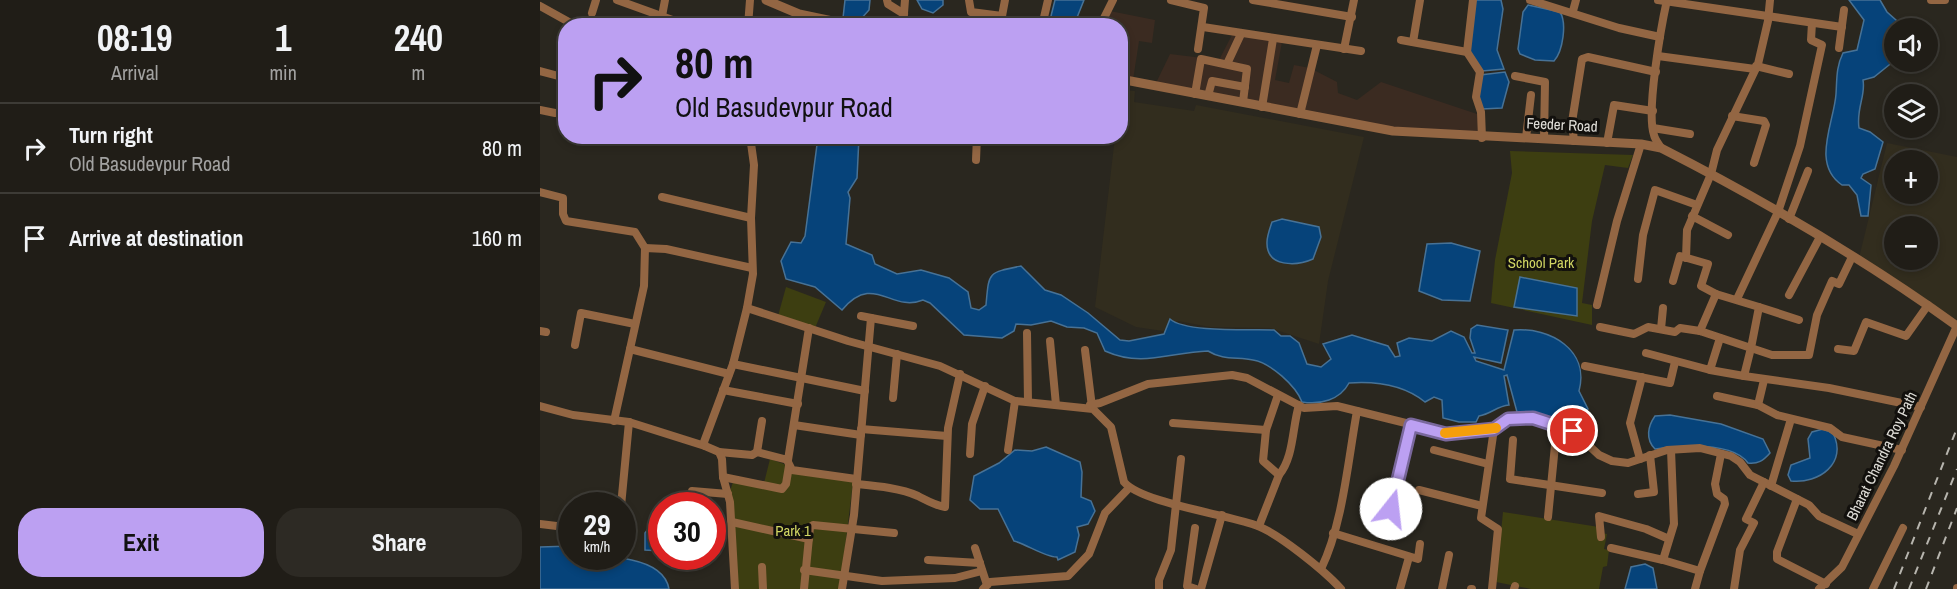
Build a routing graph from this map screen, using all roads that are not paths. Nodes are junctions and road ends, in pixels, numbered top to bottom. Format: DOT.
graph roads {
  1 [pos="596,0"];
  2 [pos="617,0"];
  3 [pos="665,0"];
  4 [pos="750,0"];
  5 [pos="888,0"];
  6 [pos="905,0"];
  7 [pos="969,0"];
  8 [pos="1005,0"];
  9 [pos="1048,0"];
  10 [pos="1113,0"];
  11 [pos="1176,0"];
  12 [pos="1253,0"];
  13 [pos="1354,0"];
  14 [pos="1420,0"];
  15 [pos="1473,0"];
  16 [pos="1576,0"];
  17 [pos="1658,0"];
  18 [pos="1770,0"];
  19 [pos="1931,0"];
  20 [pos="1945,0"];
  21 [pos="769,1"];
  22 [pos="1535,1"];
  23 [pos="1667,1"];
  24 [pos="1205,4"];
  25 [pos="540,6"];
  26 [pos="1844,10"];
  27 [pos="1573,11"];
  28 [pos="592,13"];
  29 [pos="904,14"];
  30 [pos="662,16"];
  31 [pos="1002,16"];
  32 [pos="1352,17"];
  33 [pos="562,18"];
  34 [pos="667,18"];
  35 [pos="749,18"];
  36 [pos="818,18"];
  37 [pos="904,18"];
  38 [pos="1044,18"];
  39 [pos="1104,18"];
  40 [pos="1768,18"];
  41 [pos="1812,23"];
  42 [pos="1203,27"];
  43 [pos="1842,27"];
  44 [pos="1241,34"];
  45 [pos="1660,38"];
  46 [pos="1273,39"];
  47 [pos="1401,40"];
  48 [pos="1413,42"];
  49 [pos="1317,45"];
  50 [pos="1839,48"];
  51 [pos="1198,49"];
  52 [pos="1344,49"];
  53 [pos="1361,51"];
  54 [pos="1467,52"];
  55 [pos="1658,56"];
  56 [pos="1227,64"];
  57 [pos="1756,68"];
  58 [pos="540,71"];
  59 [pos="1656,72"];
  60 [pos="1789,74"];
  61 [pos="558,76"];
  62 [pos="1515,76"];
  63 [pos="1128,81"];
  64 [pos="1245,87"];
  65 [pos="1195,94"];
  66 [pos="1531,95"];
  67 [pos="1208,96"];
  68 [pos="1243,102"];
  69 [pos="1262,107"];
  70 [pos="540,110"];
  71 [pos="1653,111"];
  72 [pos="555,113"];
  73 [pos="1300,114"];
  74 [pos="1732,116"];
  75 [pos="1653,128"];
  76 [pos="1690,134"];
  77 [pos="1482,138"];
  78 [pos="1526,138"];
  79 [pos="1544,139"];
  80 [pos="1574,141"];
  81 [pos="1607,142"];
  82 [pos="751,144"];
  83 [pos="977,144"];
  84 [pos="1641,144"];
  85 [pos="1661,148"];
  86 [pos="976,160"];
  87 [pos="1754,163"];
  88 [pos="1808,171"];
  89 [pos="1711,174"];
  90 [pos="540,192"];
  91 [pos="662,197"];
  92 [pos="1697,205"];
  93 [pos="1778,212"];
  94 [pos="1692,216"];
  95 [pos="751,218"];
  96 [pos="1789,219"];
  97 [pos="1728,235"];
  98 [pos="1820,237"];
  99 [pos="645,248"];
  100 [pos="1852,257"];
  101 [pos="1686,258"];
  102 [pos="752,268"];
  103 [pos="1638,279"];
  104 [pos="1673,281"];
  105 [pos="1716,294"];
  106 [pos="1789,295"];
  107 [pos="1737,299"];
  108 [pos="1597,305"];
  109 [pos="1928,305"];
  110 [pos="1759,307"];
  111 [pos="747,308"];
  112 [pos="1664,308"];
  113 [pos="861,316"];
  114 [pos="871,318"];
  115 [pos="1799,320"];
  116 [pos="635,324"];
  117 [pos="914,326"];
  118 [pos="1957,326"];
  119 [pos="1600,327"];
  120 [pos="809,328"];
  121 [pos="1661,329"];
  122 [pos="1700,332"];
  123 [pos="1027,333"];
  124 [pos="1720,338"];
  125 [pos="1050,340"];
  126 [pos="574,345"];
  127 [pos="870,347"];
  128 [pos="1751,348"];
  129 [pos="630,349"];
  130 [pos="1838,349"];
  131 [pos="1085,350"];
  132 [pos="1646,353"];
  133 [pos="897,354"];
  134 [pos="1675,362"];
  135 [pos="733,364"];
  136 [pos="1586,366"];
  137 [pos="1710,370"];
  138 [pos="729,374"];
  139 [pos="960,374"];
  140 [pos="1642,376"];
  141 [pos="1743,376"];
  142 [pos="802,379"];
  143 [pos="1764,380"];
  144 [pos="985,386"];
  145 [pos="723,390"];
  146 [pos="865,391"];
  147 [pos="1278,395"];
  148 [pos="1717,396"];
  149 [pos="893,398"];
  150 [pos="1015,401"];
  151 [pos="1028,402"];
  152 [pos="798,404"];
  153 [pos="1056,405"];
  154 [pos="1299,405"];
  155 [pos="1758,405"];
  156 [pos="540,406"];
  157 [pos="1091,407"];
  158 [pos="1921,407"];
  159 [pos="1357,411"];
  160 [pos="1791,419"];
  161 [pos="614,421"];
  162 [pos="762,421"];
  163 [pos="629,422"];
  164 [pos="1173,423"];
  165 [pos="794,425"];
  166 [pos="1411,425"];
  167 [pos="1557,425"];
  168 [pos="1266,429"];
  169 [pos="1494,429"];
  170 [pos="861,432"];
  171 [pos="947,436"];
  172 [pos="1513,440"];
  173 [pos="705,446"];
  174 [pos="1008,450"];
  175 [pos="1434,450"];
  176 [pos="1671,450"];
  177 [pos="1902,450"];
  178 [pos="719,452"];
  179 [pos="757,452"];
  180 [pos="970,454"];
  181 [pos="1720,454"];
  182 [pos="1650,455"];
  183 [pos="1181,459"];
  184 [pos="1640,459"];
  185 [pos="788,463"];
  186 [pos="1488,464"];
  187 [pos="1280,475"];
  188 [pos="723,477"];
  189 [pos="856,481"];
  190 [pos="1767,484"];
  191 [pos="1552,485"];
  192 [pos="1129,488"];
  193 [pos="1419,490"];
  194 [pos="692,491"];
  195 [pos="622,492"];
  196 [pos="1602,493"];
  197 [pos="728,494"];
  198 [pos="1638,494"];
  199 [pos="1797,499"];
  200 [pos="1178,504"];
  201 [pos="1482,506"];
  202 [pos="1222,515"];
  203 [pos="1548,518"];
  204 [pos="732,522"];
  205 [pos="540,524"];
  206 [pos="1385,525"];
  207 [pos="558,526"];
  208 [pos="1259,526"];
  209 [pos="1195,528"];
  210 [pos="1903,528"];
  211 [pos="852,529"];
  212 [pos="894,533"];
  213 [pos="1333,533"];
  214 [pos="1858,534"];
  215 [pos="1601,537"];
  216 [pos="809,539"];
  217 [pos="1669,539"];
  218 [pos="1420,544"];
  219 [pos="975,548"];
  220 [pos="1611,548"];
  221 [pos="1449,555"];
  222 [pos="1409,557"];
  223 [pos="928,560"];
  224 [pos="1663,560"];
  225 [pos="762,567"];
  226 [pos="981,567"];
  227 [pos="1321,569"];
  228 [pos="804,570"];
  229 [pos="1700,571"];
  230 [pos="845,574"];
  231 [pos="1822,586"];
  232 [pos="985,587"];
  233 [pos="735,589"];
  234 [pos="763,589"];
  235 [pos="804,589"];
  236 [pos="842,589"];
  237 [pos="1159,589"];
  238 [pos="1198,589"];
  239 [pos="1341,589"];
  240 [pos="1402,589"];
  241 [pos="1442,589"];
  242 [pos="1492,589"];
  243 [pos="1695,589"];
  244 [pos="1734,589"];
  245 [pos="1873,589"];
  1 -- 28 [label="street"];
  2 -- 30 [label="street"];
  3 -- 30 [label="street"];
  4 -- 35 [label="street"];
  5 -- 29 [label="street"];
  6 -- 29 [label="street"];
  7 -- 31 [label="street"];
  8 -- 31 [label="street"];
  9 -- 38 [label="street"];
  10 -- 39 [label="street"];
  11 -- 24 [label="street"];
  12 -- 32 [label="street"];
  13 -- 32 [label="street"];
  14 -- 48 [label="street"];
  15 -- 54 [label="street"];
  16 -- 27 [label="street"];
  17 -- 23 [label="street"];
  18 -- 40 [label="street"];
  19 -- 20 [label="street"];
  21 -- 36 [label="street"];
  22 -- 27 [label="street"];
  23 -- 40 [label="street"];
  23 -- 45 [label="street"];
  24 -- 42 [label="street"];
  25 -- 33 [label="street"];
  26 -- 43 [label="street"];
  27 -- 45 [label="street"];
  29 -- 37 [label="street"];
  30 -- 34 [label="street"];
  32 -- 52 [label="street"];
  40 -- 41 [label="street"];
  40 -- 57 [label="street"];
  41 -- 43 [label="street"];
  41 -- 93 [label="street"];
  42 -- 44 [label="street"];
  42 -- 51 [label="street"];
  43 -- 50 [label="street"];
  44 -- 46 [label="street"];
  44 -- 56 [label="street"];
  45 -- 55 [label="street"];
  46 -- 49 [label="street"];
  46 -- 69 [label="street"];
  47 -- 48 [label="street"];
  48 -- 54 [label="street"];
  49 -- 52 [label="street"];
  49 -- 73 [label="street"];
  52 -- 53 [label="street"];
  54 -- 77 [label="street"];
  55 -- 57 [label="street"];
  55 -- 59 [label="street"];
  56 -- 64 [label="street"];
  56 -- 65 [label="street"];
  57 -- 60 [label="street"];
  57 -- 74 [label="street"];
  58 -- 61 [label="street"];
  59 -- 71 [label="street"];
  59 -- 80 [label="street"];
  62 -- 79 [label="street"];
  63 -- 65 [label="street, Feeder Road"];
  64 -- 67 [label="street"];
  64 -- 68 [label="street"];
  65 -- 67 [label="street, Feeder Road"];
  66 -- 78 [label="street"];
  67 -- 68 [label="street, Feeder Road"];
  68 -- 69 [label="street, Feeder Road"];
  69 -- 73 [label="street, Feeder Road"];
  70 -- 72 [label="street"];
  71 -- 75 [label="street"];
  71 -- 81 [label="street"];
  73 -- 77 [label="street, Feeder Road"];
  74 -- 87 [label="street"];
  74 -- 89 [label="street"];
  75 -- 76 [label="street"];
  75 -- 85 [label="street"];
  77 -- 78 [label="street, Feeder Road"];
  78 -- 79 [label="street, Feeder Road"];
  79 -- 80 [label="street, Feeder Road"];
  80 -- 81 [label="street, Feeder Road"];
  81 -- 84 [label="street, Feeder Road"];
  82 -- 95 [label="street"];
  83 -- 86 [label="street"];
  84 -- 85 [label="street, Feeder Road"];
  84 -- 108 [label="street"];
  85 -- 89 [label="street, Feeder Road"];
  88 -- 96 [label="street"];
  89 -- 92 [label="street"];
  89 -- 93 [label="street, Feeder Road"];
  90 -- 99 [label="street"];
  91 -- 95 [label="street"];
  92 -- 94 [label="street"];
  92 -- 103 [label="street"];
  93 -- 96 [label="street, Feeder Road"];
  93 -- 107 [label="street"];
  94 -- 97 [label="street"];
  94 -- 101 [label="street"];
  95 -- 102 [label="street"];
  96 -- 98 [label="street, Feeder Road"];
  98 -- 100 [label="street, Feeder Road"];
  98 -- 106 [label="street"];
  99 -- 102 [label="street"];
  99 -- 116 [label="street"];
  100 -- 109 [label="street, Feeder Road"];
  100 -- 128 [label="street"];
  101 -- 104 [label="street"];
  101 -- 105 [label="street"];
  102 -- 111 [label="street"];
  105 -- 107 [label="street"];
  105 -- 122 [label="street"];
  107 -- 110 [label="street"];
  109 -- 118 [label="street, Feeder Road"];
  109 -- 130 [label="street"];
  110 -- 115 [label="street"];
  110 -- 128 [label="street"];
  111 -- 120 [label="street"];
  111 -- 135 [label="street"];
  112 -- 121 [label="street"];
  113 -- 114 [label="street"];
  114 -- 117 [label="street"];
  114 -- 127 [label="street"];
  116 -- 126 [label="street"];
  116 -- 129 [label="street"];
  118 -- 158 [label="street, Bharat Chandra Roy Path"];
  119 -- 121 [label="street"];
  120 -- 127 [label="street"];
  120 -- 142 [label="street"];
  121 -- 122 [label="street"];
  122 -- 124 [label="street"];
  123 -- 151 [label="street"];
  124 -- 128 [label="street"];
  124 -- 137 [label="street"];
  125 -- 153 [label="street"];
  127 -- 133 [label="street"];
  127 -- 146 [label="street"];
  128 -- 141 [label="street"];
  129 -- 138 [label="street"];
  129 -- 161 [label="street"];
  131 -- 157 [label="street"];
  132 -- 134 [label="street"];
  133 -- 139 [label="street"];
  133 -- 149 [label="street"];
  134 -- 137 [label="street"];
  134 -- 140 [label="street"];
  135 -- 138 [label="street"];
  135 -- 142 [label="street"];
  136 -- 140 [label="street"];
  137 -- 141 [label="street"];
  138 -- 145 [label="street"];
  139 -- 144 [label="street"];
  139 -- 171 [label="street"];
  140 -- 184 [label="street"];
  141 -- 143 [label="street"];
  142 -- 146 [label="street"];
  142 -- 152 [label="street"];
  143 -- 155 [label="street"];
  143 -- 158 [label="street"];
  144 -- 150 [label="street"];
  144 -- 180 [label="street"];
  145 -- 152 [label="street"];
  145 -- 173 [label="street"];
  146 -- 170 [label="street"];
  147 -- 154 [label="street"];
  147 -- 157 [label="street"];
  147 -- 168 [label="street"];
  148 -- 155 [label="street"];
  150 -- 151 [label="street"];
  150 -- 174 [label="street"];
  151 -- 153 [label="street"];
  152 -- 165 [label="street"];
  153 -- 157 [label="street"];
  154 -- 159 [label="street"];
  154 -- 187 [label="street"];
  155 -- 160 [label="street"];
  156 -- 161 [label="street"];
  157 -- 192 [label="street"];
  158 -- 177 [label="street, Bharat Chandra Roy Path"];
  159 -- 166 [label="street"];
  159 -- 213 [label="street"];
  160 -- 177 [label="street"];
  160 -- 190 [label="street"];
  161 -- 163 [label="street"];
  162 -- 179 [label="street"];
  163 -- 173 [label="street"];
  163 -- 195 [label="street"];
  164 -- 168 [label="street"];
  165 -- 170 [label="street"];
  165 -- 185 [label="street"];
  166 -- 169 [label="street"];
  166 -- 206 [label="street"];
  167 -- 169 [label="street"];
  167 -- 184 [label="street"];
  167 -- 191 [label="street"];
  168 -- 187 [label="street"];
  169 -- 186 [label="street"];
  170 -- 171 [label="street"];
  170 -- 189 [label="street"];
  171 -- 189 [label="street"];
  172 -- 191 [label="street"];
  173 -- 178 [label="street"];
  175 -- 186 [label="street"];
  176 -- 181 [label="street"];
  176 -- 182 [label="street"];
  176 -- 217 [label="street"];
  177 -- 214 [label="street, Bharat Chandra Roy Path"];
  178 -- 179 [label="street"];
  178 -- 188 [label="street"];
  179 -- 185 [label="street"];
  181 -- 190 [label="street"];
  181 -- 229 [label="street"];
  182 -- 184 [label="street"];
  182 -- 198 [label="street"];
  183 -- 200 [label="street"];
  185 -- 188 [label="street"];
  185 -- 189 [label="street"];
  186 -- 201 [label="street"];
  187 -- 208 [label="street"];
  188 -- 197 [label="street"];
  189 -- 211 [label="street"];
  190 -- 199 [label="street"];
  190 -- 244 [label="street"];
  191 -- 196 [label="street"];
  191 -- 203 [label="street"];
  192 -- 200 [label="street"];
  192 -- 232 [label="street"];
  193 -- 201 [label="street"];
  194 -- 197 [label="street"];
  197 -- 204 [label="street"];
  199 -- 214 [label="street"];
  199 -- 231 [label="street"];
  200 -- 202 [label="street"];
  200 -- 237 [label="street"];
  201 -- 242 [label="street"];
  202 -- 208 [label="street"];
  202 -- 238 [label="street"];
  204 -- 216 [label="street"];
  204 -- 233 [label="street"];
  205 -- 207 [label="street"];
  208 -- 227 [label="street"];
  209 -- 238 [label="street"];
  210 -- 245 [label="street"];
  211 -- 212 [label="street"];
  211 -- 216 [label="street"];
  211 -- 230 [label="street"];
  213 -- 222 [label="street"];
  213 -- 227 [label="street"];
  214 -- 231 [label="street, Bharat Chandra Roy Path"];
  215 -- 217 [label="street"];
  216 -- 228 [label="street"];
  217 -- 224 [label="street"];
  218 -- 222 [label="street"];
  219 -- 226 [label="street"];
  220 -- 224 [label="street"];
  221 -- 241 [label="street"];
  222 -- 240 [label="street"];
  223 -- 226 [label="street"];
  224 -- 229 [label="street"];
  225 -- 234 [label="street"];
  226 -- 230 [label="street"];
  226 -- 232 [label="street"];
  227 -- 239 [label="street"];
  228 -- 230 [label="street"];
  228 -- 235 [label="street"];
  229 -- 243 [label="street"];
  230 -- 236 [label="street"];
}
